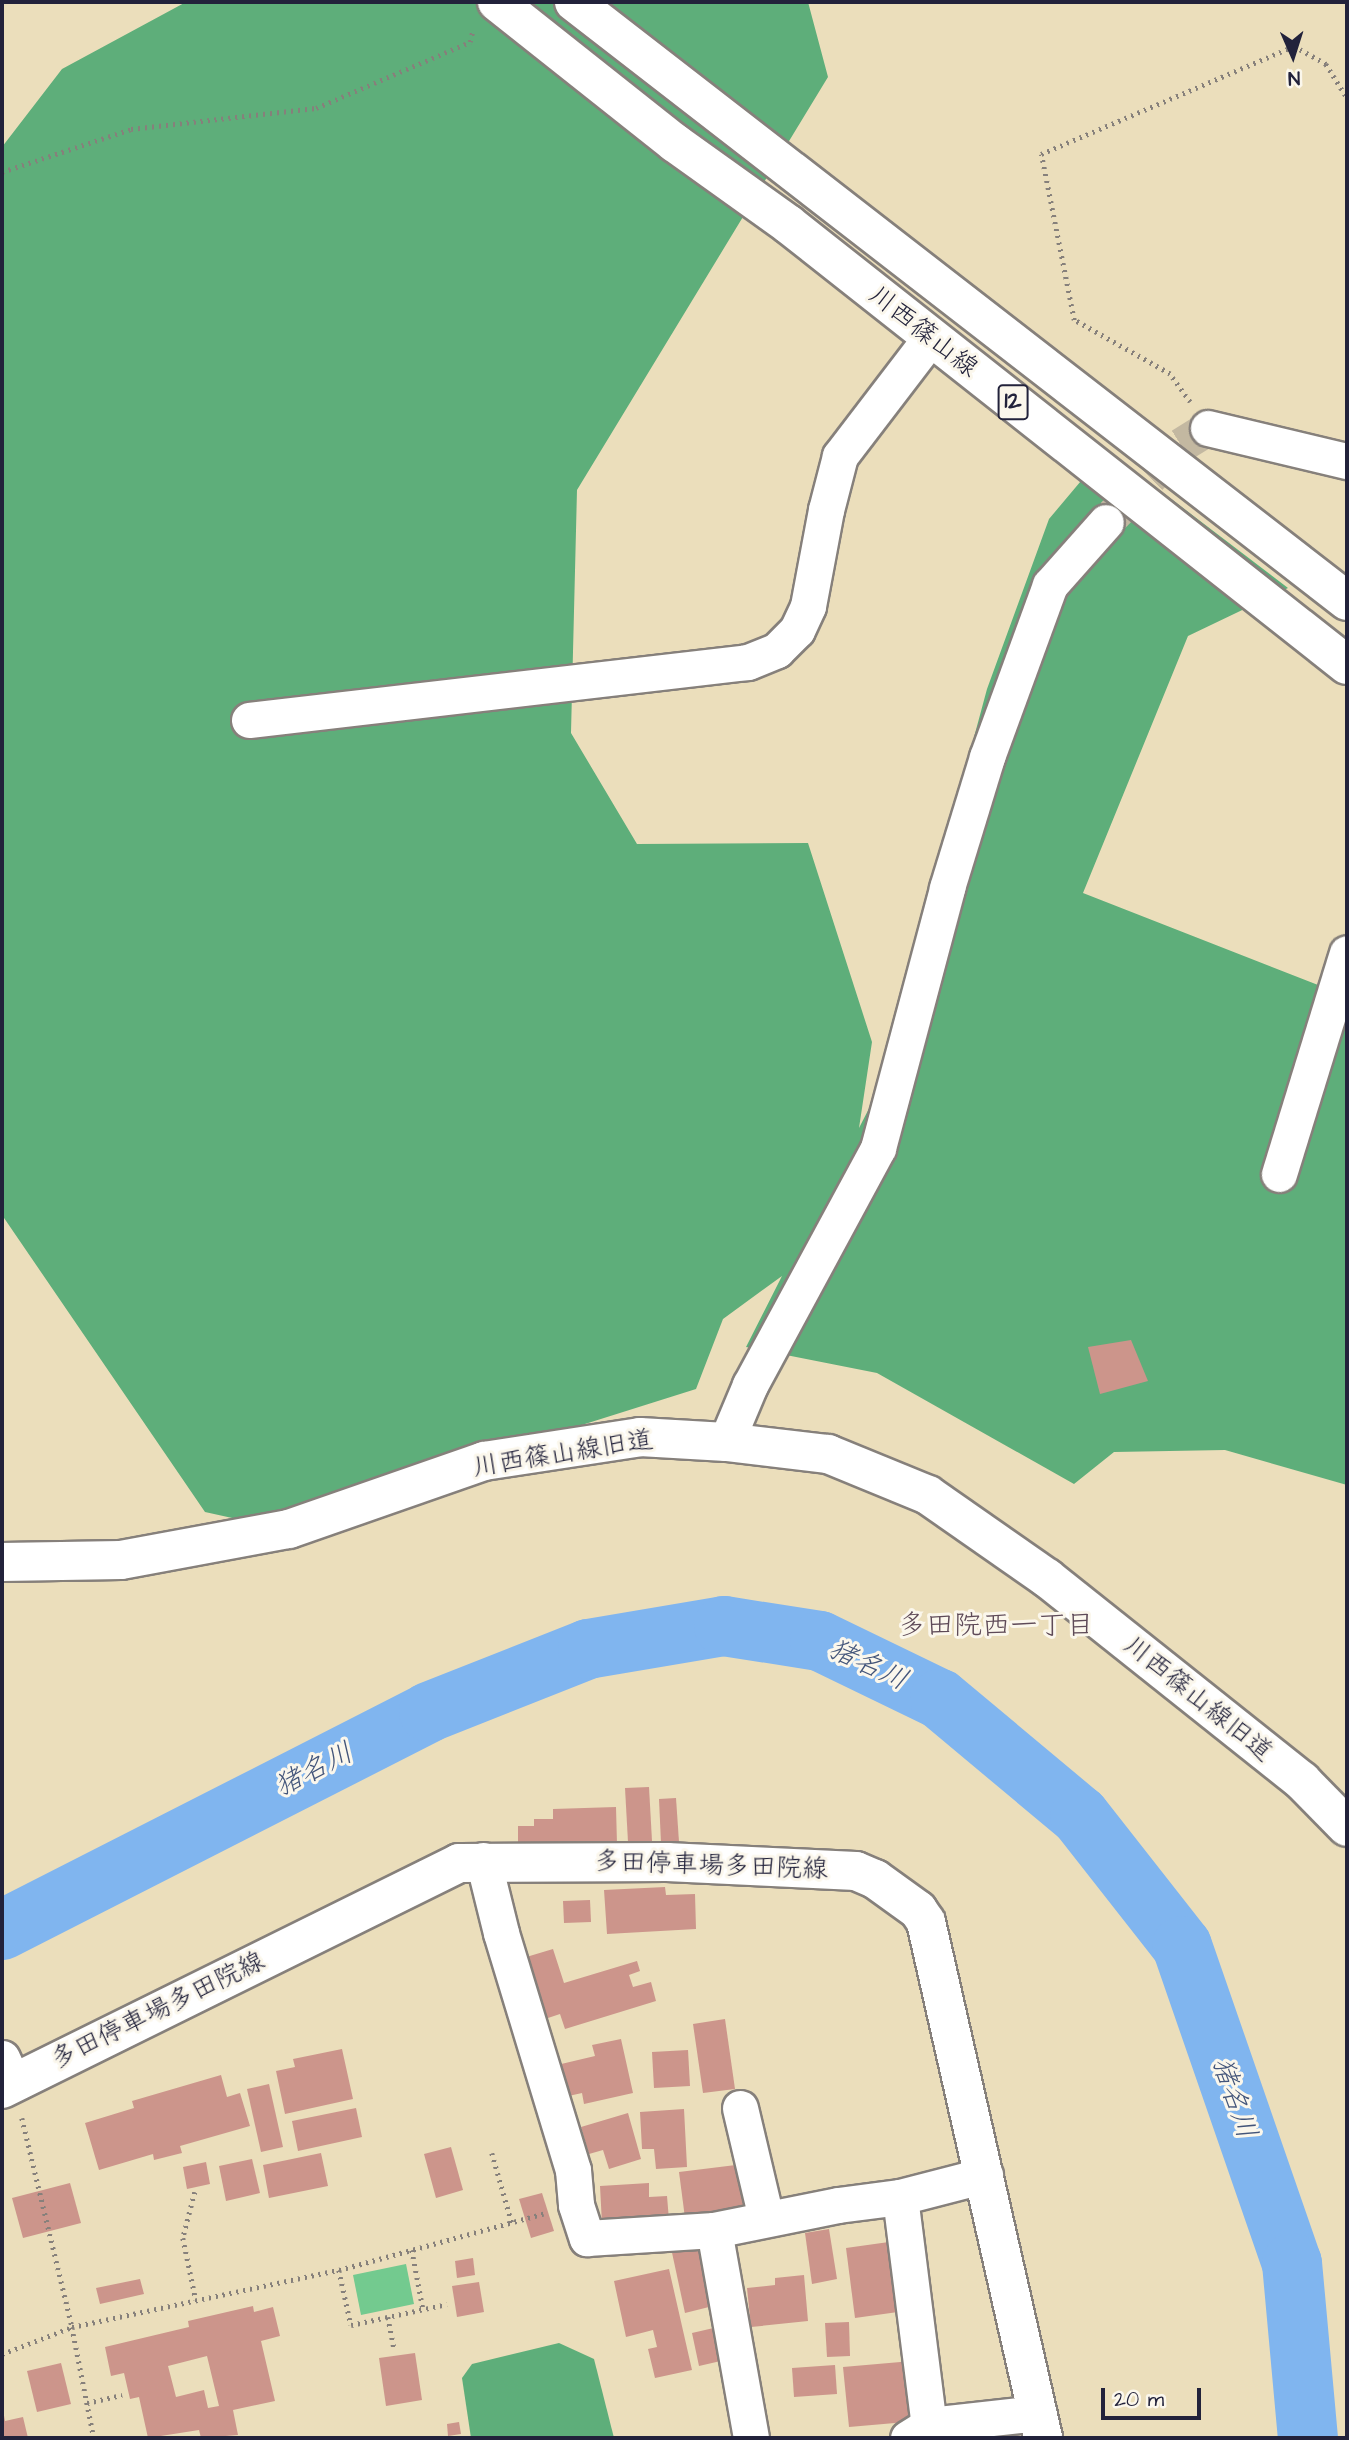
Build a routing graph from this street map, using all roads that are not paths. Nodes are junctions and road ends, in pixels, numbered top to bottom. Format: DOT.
graph roads {
  1 [pos="497,2"];
  2 [pos="574,2"];
  3 [pos="931,337"];
  4 [pos="1208,428"];
  5 [pos="1347,461"];
  6 [pos="1106,522"];
  7 [pos="1347,601"];
  8 [pos="1347,665"];
  9 [pos="249,720"];
  10 [pos="1347,953"];
  11 [pos="1279,1174"];
  12 [pos="726,1442"];
  13 [pos="2,1562"];
  14 [pos="1347,1827"];
  15 [pos="483,1860"];
  16 [pos="6,2076"];
  17 [pos="740,2108"];
  18 [pos="985,2175"];
  19 [pos="900,2197"];
  20 [pos="766,2218"];
  21 [pos="714,2230"];
  22 [pos="1040,2425"];
  23 [pos="919,2432"];
  24 [pos="751,2438"];
  1 -- 3 [label="main road, 川西篠山線 / 12"];
  2 -- 7 [label="main road, 川西篠山線 / 12"];
  3 -- 8 [label="main road, 川西篠山線 / 12"];
  3 -- 9 [label="street"];
  4 -- 5 [label="street"];
  6 -- 12 [label="street"];
  10 -- 11 [label="street"];
  12 -- 13 [label="main road, 川西篠山線旧道"];
  12 -- 14 [label="main road, 川西篠山線旧道"];
  15 -- 16 [label="main road, 多田停車場多田院線"];
  15 -- 18 [label="main road, 多田停車場多田院線"];
  15 -- 21 [label="street"];
  17 -- 20 [label="street"];
  18 -- 19 [label="street"];
  18 -- 22 [label="main road, 多田停車場多田院線"];
  19 -- 20 [label="street"];
  19 -- 23 [label="street"];
  20 -- 21 [label="street"];
  21 -- 24 [label="street"];
  22 -- 23 [label="street"];
}
